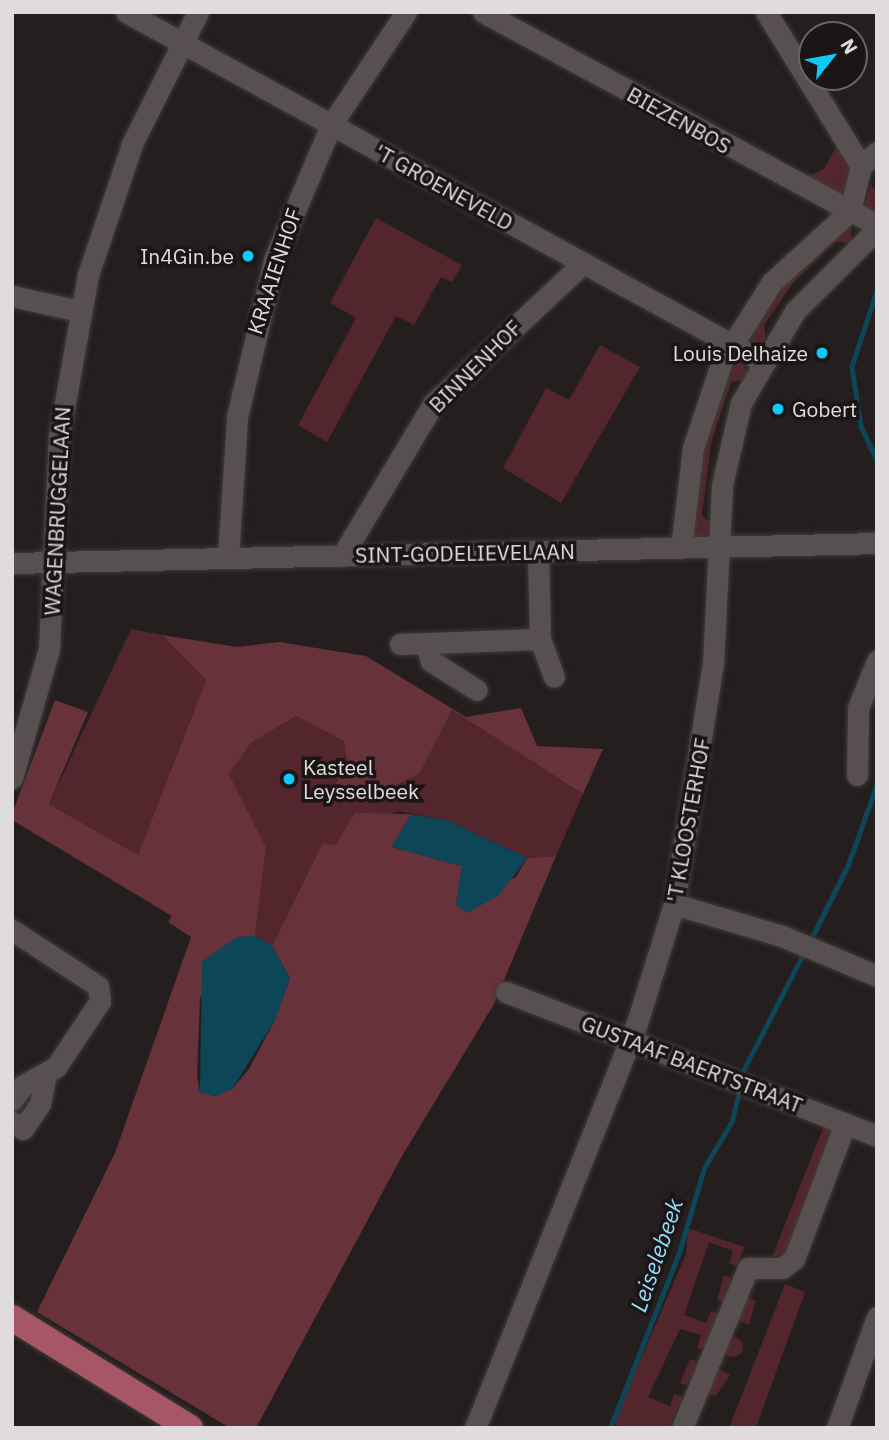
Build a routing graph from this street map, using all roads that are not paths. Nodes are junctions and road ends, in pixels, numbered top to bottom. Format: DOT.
graph roads {
  1 [pos="126,12"];
  2 [pos="198,12"];
  3 [pos="406,12"];
  4 [pos="483,12"];
  5 [pos="766,12"];
  6 [pos="181,42"];
  7 [pos="331,125"];
  8 [pos="869,159"];
  9 [pos="850,211"];
  10 [pos="877,227"];
  11 [pos="583,263"];
  12 [pos="12,296"];
  13 [pos="79,311"];
  14 [pos="731,344"];
  15 [pos="762,361"];
  16 [pos="877,543"];
  17 [pos="717,547"];
  18 [pos="681,548"];
  19 [pos="538,551"];
  20 [pos="342,556"];
  21 [pos="228,558"];
  22 [pos="54,562"];
  23 [pos="12,563"];
  24 [pos="540,639"];
  25 [pos="400,644"];
  26 [pos="426,644"];
  27 [pos="877,661"];
  28 [pos="554,677"];
  29 [pos="477,690"];
  30 [pos="857,775"];
  31 [pos="12,778"];
  32 [pos="674,904"];
  33 [pos="12,930"];
  34 [pos="877,976"];
  35 [pos="506,992"];
  36 [pos="629,1040"];
  37 [pos="46,1074"];
  38 [pos="12,1100"];
  39 [pos="12,1122"];
  40 [pos="845,1124"];
  41 [pos="877,1136"];
  42 [pos="877,1317"];
  43 [pos="12,1318"];
  44 [pos="190,1428"];
  45 [pos="475,1428"];
  46 [pos="682,1428"];
  47 [pos="837,1428"];
  1 -- 6 [label="street, 'T GROENEVELD"];
  2 -- 6 [label="street, WAGENBRUGGELAAN"];
  3 -- 7 [label="street, KRAAIENHOF"];
  4 -- 9 [label="street, BIEZENBOS"];
  5 -- 8 [label="street"];
  6 -- 7 [label="street, 'T GROENEVELD"];
  6 -- 13 [label="street, WAGENBRUGGELAAN"];
  7 -- 11 [label="street, 'T GROENEVELD"];
  7 -- 21 [label="street, KRAAIENHOF"];
  8 -- 9 [label="street"];
  9 -- 10 [label="street, BIEZENBOS"];
  9 -- 14 [label="street"];
  10 -- 15 [label="street, 'T KLOOSTERHOF"];
  11 -- 14 [label="street, 'T GROENEVELD"];
  11 -- 20 [label="street, BINNENHOF"];
  12 -- 13 [label="street"];
  13 -- 22 [label="street, WAGENBRUGGELAAN"];
  14 -- 15 [label="street, 'T GROENEVELD"];
  14 -- 18 [label="street"];
  15 -- 17 [label="street, 'T KLOOSTERHOF"];
  16 -- 17 [label="street, SINT-GODELIEVELAAN"];
  17 -- 18 [label="street, SINT-GODELIEVELAAN"];
  17 -- 32 [label="street, 'T KLOOSTERHOF"];
  18 -- 19 [label="street, SINT-GODELIEVELAAN"];
  19 -- 20 [label="street, SINT-GODELIEVELAAN"];
  19 -- 24 [label="street"];
  20 -- 21 [label="street, SINT-GODELIEVELAAN"];
  21 -- 22 [label="street, SINT-GODELIEVELAAN"];
  22 -- 23 [label="street, SINT-GODELIEVELAAN"];
  22 -- 31 [label="street, WAGENBRUGGELAAN"];
  24 -- 26 [label="street"];
  24 -- 28 [label="street"];
  25 -- 26 [label="street"];
  26 -- 29 [label="street"];
  27 -- 30 [label="street"];
  32 -- 34 [label="street"];
  32 -- 36 [label="street, 'T KLOOSTERHOF"];
  33 -- 37 [label="street"];
  35 -- 36 [label="street, GUSTAAF BAERTSTRAAT"];
  36 -- 40 [label="street, GUSTAAF BAERTSTRAAT"];
  36 -- 45 [label="street, 'T KLOOSTERHOF"];
  37 -- 38 [label="street"];
  37 -- 39 [label="street"];
  40 -- 41 [label="street, GUSTAAF BAERTSTRAAT"];
  40 -- 46 [label="street"];
  42 -- 47 [label="street"];
  43 -- 44 [label="main road"];
}
